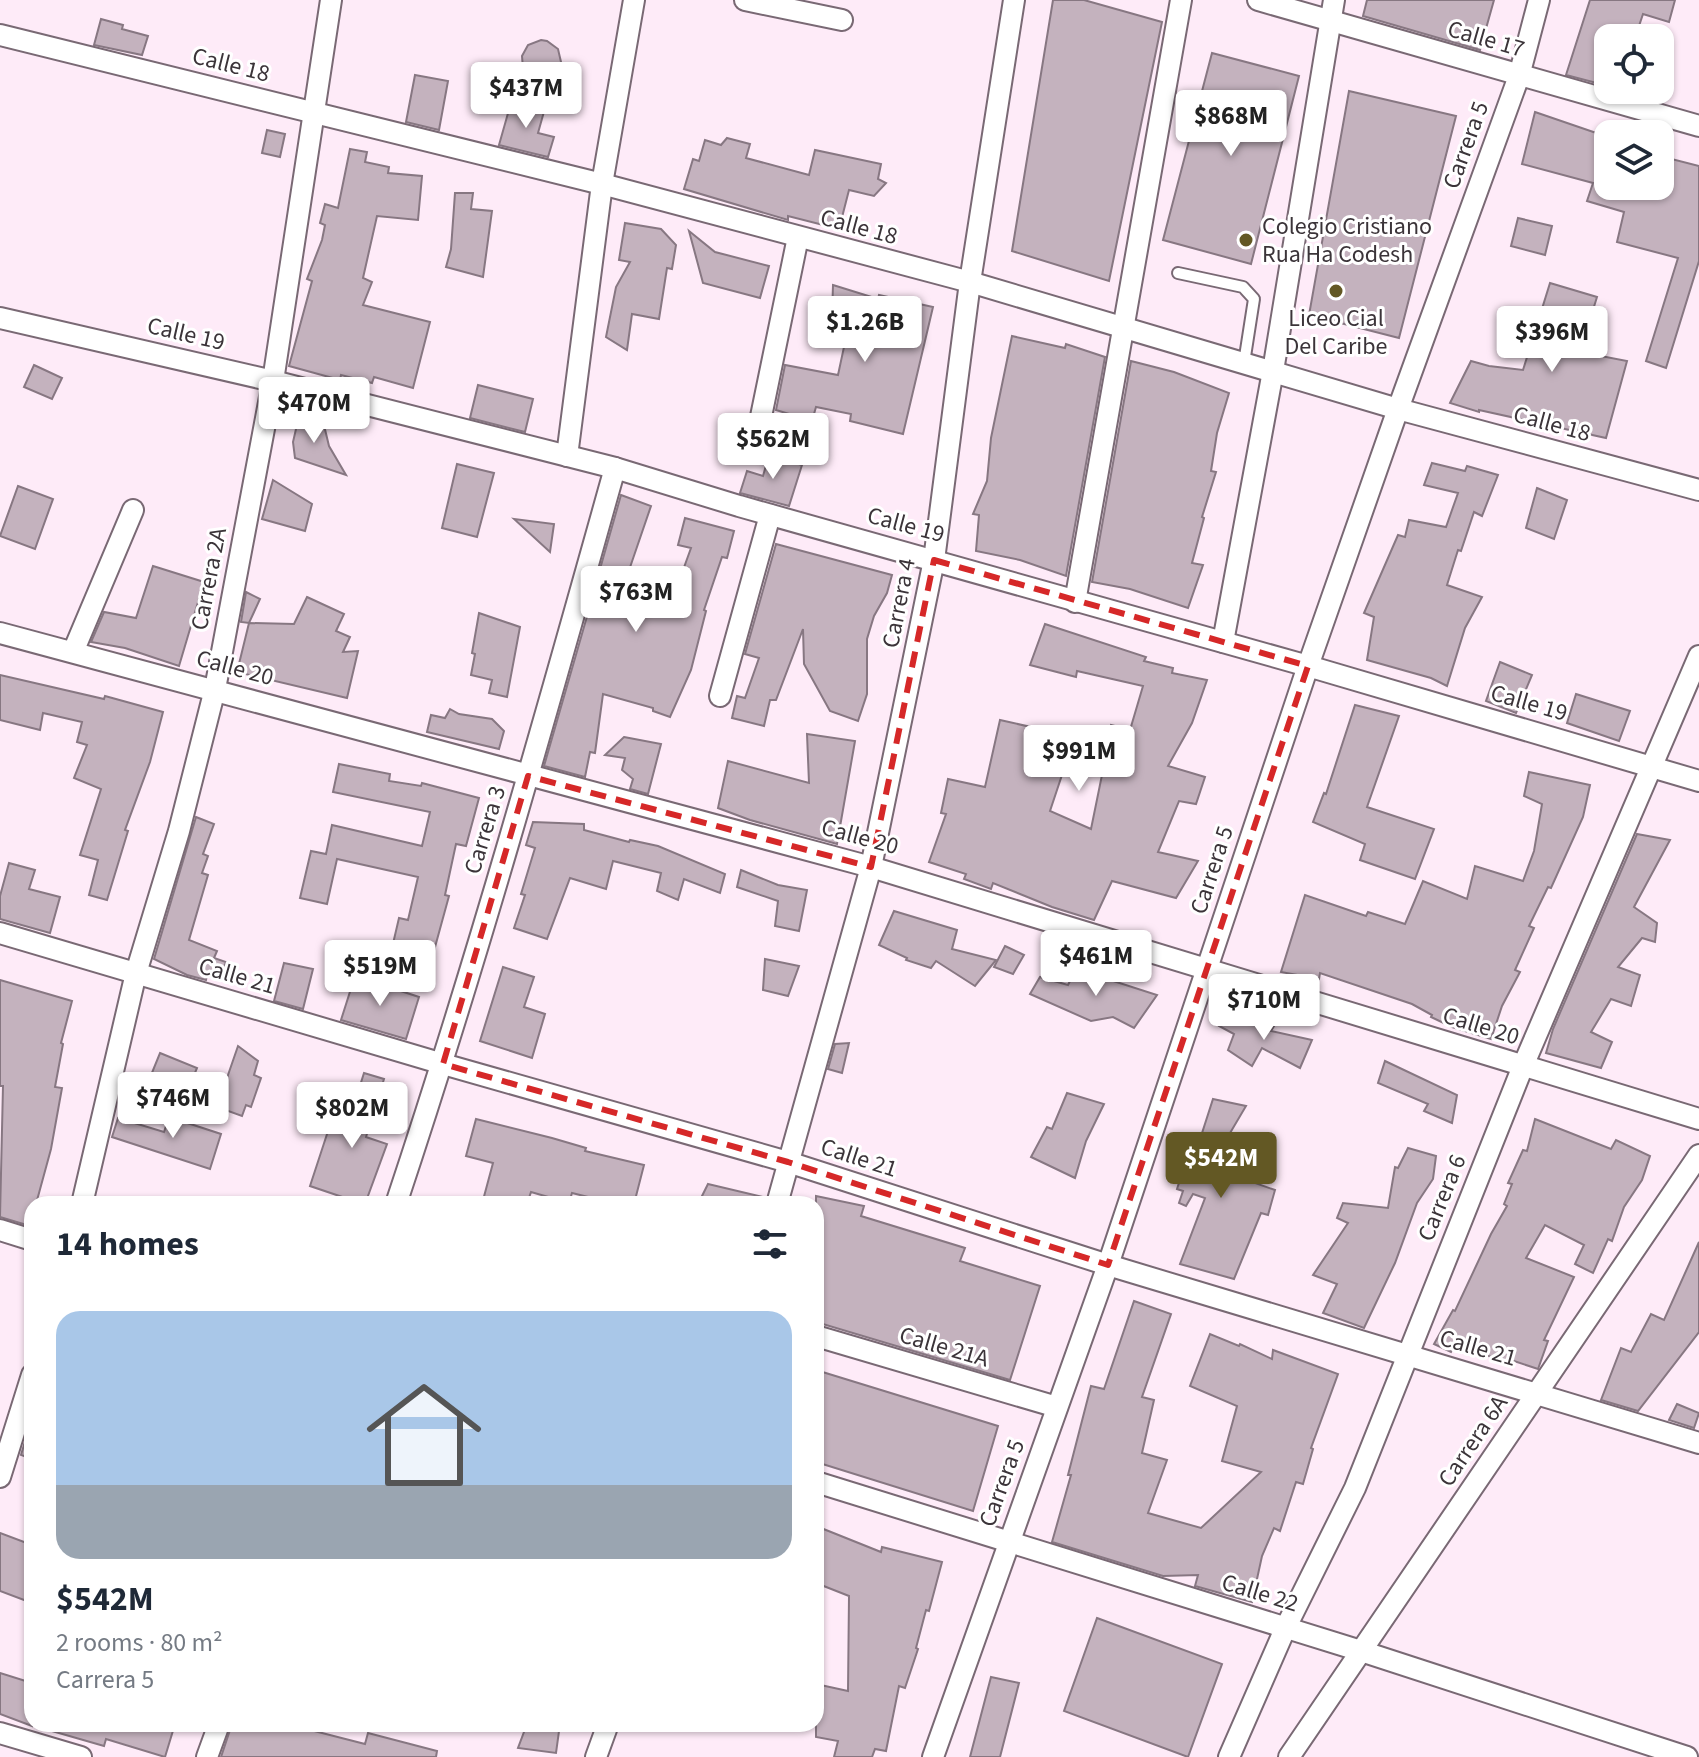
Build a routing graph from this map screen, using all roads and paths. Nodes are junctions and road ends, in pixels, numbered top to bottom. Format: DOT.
graph roads {
  1 [pos="331,0"];
  2 [pos="634,0"];
  3 [pos="745,0"];
  4 [pos="1014,0"];
  5 [pos="1181,0"];
  6 [pos="1258,0"];
  7 [pos="1539,0"];
  8 [pos="1332,10"];
  9 [pos="842,20"];
  10 [pos="0,35"];
  11 [pos="1519,76"];
  12 [pos="314,112"];
  13 [pos="1699,126"];
  14 [pos="602,184"];
  15 [pos="798,237"];
  16 [pos="1178,273"];
  17 [pos="970,282"];
  18 [pos="0,318"];
  19 [pos="1123,329"];
  20 [pos="1244,363"];
  21 [pos="1273,371"];
  22 [pos="273,381"];
  23 [pos="1398,409"];
  24 [pos="757,436"];
  25 [pos="567,456"];
  26 [pos="615,468"];
  27 [pos="1699,490"];
  28 [pos="133,510"];
  29 [pos="770,515"];
  30 [pos="934,560"];
  31 [pos="1075,602"];
  32 [pos="0,633"];
  33 [pos="1223,642"];
  34 [pos="73,652"];
  35 [pos="1699,656"];
  36 [pos="1308,666"];
  37 [pos="215,689"];
  38 [pos="720,696"];
  39 [pos="1651,766"];
  40 [pos="528,776"];
  41 [pos="1699,781"];
  42 [pos="871,867"];
  43 [pos="0,933"];
  44 [pos="1207,967"];
  45 [pos="136,973"];
  46 [pos="443,1064"];
  47 [pos="1523,1066"];
  48 [pos="1699,1119"];
  49 [pos="1699,1155"];
  50 [pos="788,1162"];
  51 [pos="84,1196"];
  52 [pos="399,1196"];
  53 [pos="779,1196"];
  54 [pos="0,1230"];
  55 [pos="24,1238"];
  56 [pos="1108,1265"];
  57 [pos="824,1338"];
  58 [pos="1407,1355"];
  59 [pos="1537,1393"];
  60 [pos="24,1400"];
  61 [pos="1057,1407"];
  62 [pos="1699,1443"];
  63 [pos="0,1477"];
  64 [pos="824,1484"];
  65 [pos="1008,1541"];
  66 [pos="1285,1629"];
  67 [pos="1361,1651"];
  68 [pos="216,1732"];
  69 [pos="605,1732"];
  70 [pos="0,1733"];
  71 [pos="1699,1744"];
  72 [pos="81,1757"];
  73 [pos="207,1757"];
  74 [pos="596,1757"];
  75 [pos="933,1757"];
  76 [pos="1229,1757"];
  77 [pos="1289,1757"];
  78 [pos="1687,1757"];
  79 [pos="1695,1757"];
  1 -- 12 [label="street, Carrera 2A"];
  2 -- 14 [label="street"];
  3 -- 9 [label="street"];
  4 -- 17 [label="street, Carrera 4"];
  5 -- 19 [label="street"];
  6 -- 8 [label="street, Calle 17"];
  7 -- 11 [label="street, Carrera 5"];
  8 -- 11 [label="street, Calle 17"];
  8 -- 21 [label="street"];
  10 -- 12 [label="street, Calle 18"];
  11 -- 13 [label="street, Calle 17"];
  11 -- 23 [label="street, Carrera 5"];
  12 -- 14 [label="street, Calle 18"];
  12 -- 22 [label="street, Carrera 2A"];
  14 -- 15 [label="street, Calle 18"];
  14 -- 25 [label="street"];
  15 -- 17 [label="street, Calle 18"];
  15 -- 24 [label="street"];
  16 -- 20 [label="lane"];
  17 -- 19 [label="street, Calle 18"];
  17 -- 30 [label="street, Carrera 4"];
  18 -- 22 [label="street, Calle 19"];
  19 -- 20 [label="street, Calle 18"];
  19 -- 31 [label="street"];
  20 -- 21 [label="street, Calle 18"];
  21 -- 23 [label="street, Calle 18"];
  21 -- 33 [label="street"];
  22 -- 25 [label="street, Calle 19"];
  22 -- 37 [label="street, Carrera 2A"];
  23 -- 27 [label="street, Calle 18"];
  23 -- 36 [label="street, Carrera 5"];
  25 -- 26 [label="street, Calle 19"];
  26 -- 29 [label="street, Calle 19"];
  26 -- 40 [label="street, Carrera 3"];
  28 -- 34 [label="street"];
  29 -- 30 [label="street, Calle 19"];
  29 -- 38 [label="street"];
  30 -- 31 [label="street, Calle 19"];
  30 -- 42 [label="street, Carrera 4"];
  31 -- 33 [label="street, Calle 19"];
  32 -- 34 [label="street, Calle 20"];
  33 -- 36 [label="street, Calle 19"];
  34 -- 37 [label="street, Calle 20"];
  35 -- 39 [label="street, Carrera 6"];
  36 -- 39 [label="street, Calle 19"];
  36 -- 44 [label="street, Carrera 5"];
  37 -- 40 [label="street, Calle 20"];
  37 -- 45 [label="street, Carrera 2A"];
  39 -- 41 [label="street, Calle 19"];
  39 -- 47 [label="street, Carrera 6"];
  40 -- 42 [label="street, Calle 20"];
  40 -- 46 [label="street, Carrera 3"];
  42 -- 44 [label="street, Calle 20"];
  42 -- 50 [label="street, Carrera 4"];
  43 -- 45 [label="street, Calle 21"];
  44 -- 47 [label="street, Calle 20"];
  44 -- 56 [label="street, Carrera 5"];
  45 -- 46 [label="street, Calle 21"];
  45 -- 51 [label="street, Carrera 2A"];
  46 -- 50 [label="street, Calle 21"];
  46 -- 52 [label="street, Carrera 3"];
  47 -- 48 [label="street, Calle 20"];
  47 -- 58 [label="street, Carrera 6"];
  49 -- 59 [label="street, Carrera 6A"];
  50 -- 53 [label="street, Carrera 4"];
  50 -- 56 [label="street, Calle 21"];
  54 -- 55 [label="street"];
  56 -- 58 [label="street, Calle 21"];
  56 -- 61 [label="street, Carrera 5"];
  57 -- 61 [label="street, Calle 21A"];
  58 -- 59 [label="street, Calle 21"];
  58 -- 66 [label="street, Carrera 6"];
  59 -- 62 [label="street, Calle 21"];
  59 -- 67 [label="street, Carrera 6A"];
  60 -- 63 [label="street"];
  61 -- 65 [label="street, Carrera 5"];
  64 -- 65 [label="street, Calle 22"];
  65 -- 66 [label="street, Calle 22"];
  65 -- 75 [label="street, Carrera 5"];
  66 -- 67 [label="street, Calle 22"];
  66 -- 76 [label="street, Carrera 6"];
  67 -- 77 [label="street, Carrera 6A"];
  67 -- 78 [label="street, Calle 22"];
  68 -- 73 [label="street"];
  69 -- 74 [label="street"];
  70 -- 72 [label="street"];
  71 -- 79 [label="street"];
}
